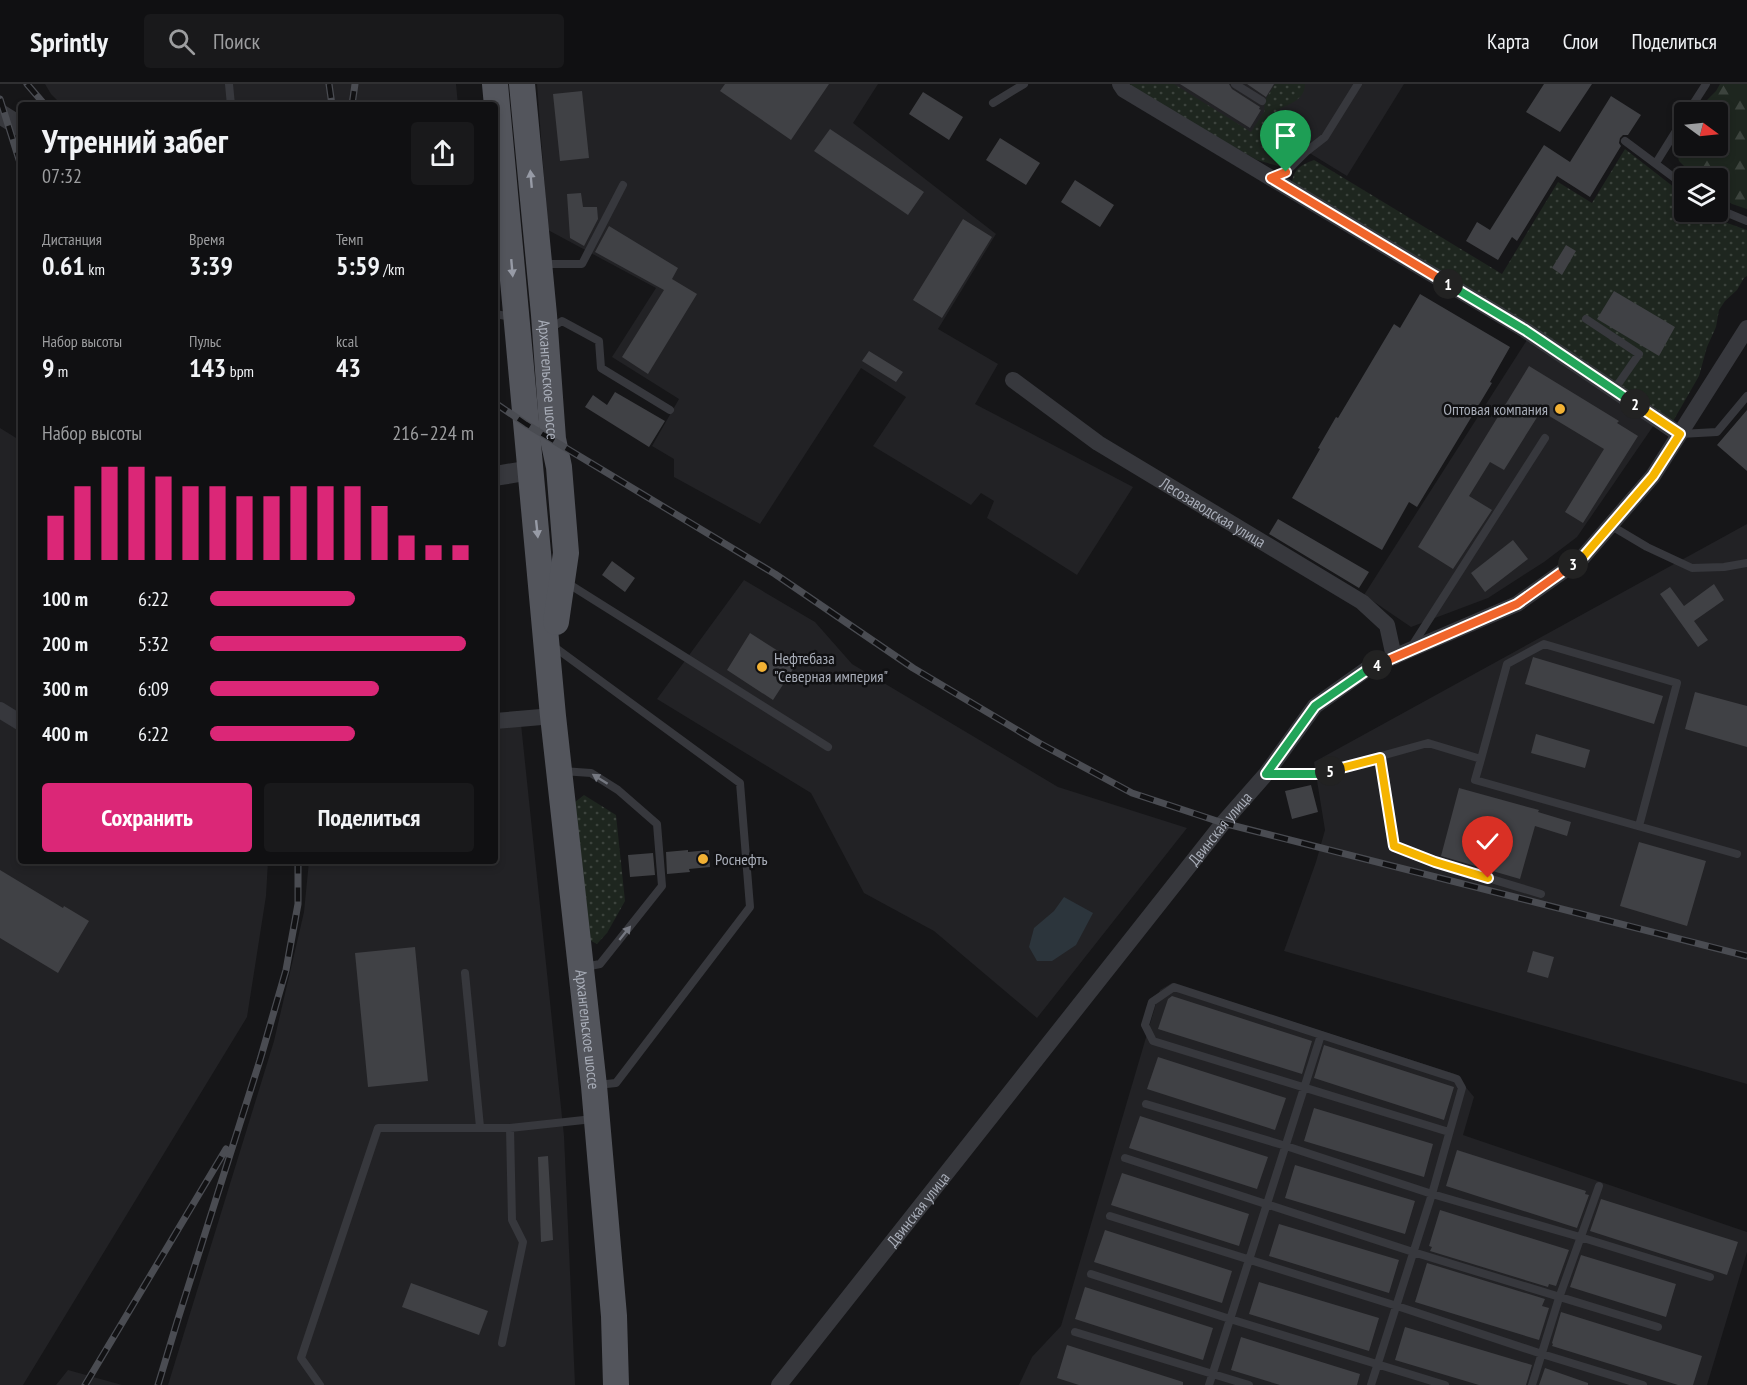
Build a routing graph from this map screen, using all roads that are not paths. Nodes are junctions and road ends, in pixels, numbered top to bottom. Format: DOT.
graph roads {
  1 [pos="230,84"];
  2 [pos="495,84"];
  3 [pos="522,84"];
  4 [pos="1023,84"];
  5 [pos="1120,84"];
  6 [pos="1235,84"];
  7 [pos="1358,84"];
  8 [pos="1706,84"];
  9 [pos="1262,101"];
  10 [pos="231,102"];
  11 [pos="496,102"];
  12 [pos="1694,102"];
  13 [pos="993,103"];
  14 [pos="0,114"];
  15 [pos="18,125"];
  16 [pos="1674,134"];
  17 [pos="1625,141"];
  18 [pos="498,147"];
  19 [pos="1656,164"];
  20 [pos="1271,178"];
  21 [pos="1674,178"];
  22 [pos="624,185"];
  23 [pos="1728,213"];
  24 [pos="1747,221"];
  25 [pos="536,225"];
  26 [pos="502,231"];
  27 [pos="542,264"];
  28 [pos="506,316"];
  29 [pos="1586,320"];
  30 [pos="544,323"];
  31 [pos="1747,327"];
  32 [pos="1013,380"];
  33 [pos="1614,390"];
  34 [pos="1747,396"];
  35 [pos="670,410"];
  36 [pos="1680,434"];
  37 [pos="1545,438"];
  38 [pos="558,467"];
  39 [pos="531,470"];
  40 [pos="498,476"];
  41 [pos="1610,525"];
  42 [pos="1747,563"];
  43 [pos="556,571"];
  44 [pos="553,646"];
  45 [pos="1410,649"];
  46 [pos="1394,657"];
  47 [pos="550,673"];
  48 [pos="0,710"];
  49 [pos="553,716"];
  50 [pos="18,721"];
  51 [pos="498,721"];
  52 [pos="828,747"];
  53 [pos="1380,758"];
  54 [pos="1480,759"];
  55 [pos="560,771"];
  56 [pos="1266,774"];
  57 [pos="1639,826"];
  58 [pos="1737,854"];
  59 [pos="1541,894"];
  60 [pos="581,968"];
  61 [pos="465,973"];
  62 [pos="1321,1035"];
  63 [pos="594,1086"];
  64 [pos="1304,1088"];
  65 [pos="1146,1104"];
  66 [pos="597,1118"];
  67 [pos="480,1127"];
  68 [pos="510,1128"];
  69 [pos="1449,1132"];
  70 [pos="1286,1146"];
  71 [pos="1125,1158"];
  72 [pos="1599,1186"];
  73 [pos="1432,1194"];
  74 [pos="1268,1204"];
  75 [pos="1110,1216"];
  76 [pos="1580,1237"];
  77 [pos="1413,1252"];
  78 [pos="1250,1260"];
  79 [pos="1091,1274"];
  80 [pos="1710,1277"];
  81 [pos="1559,1298"];
  82 [pos="1397,1306"];
  83 [pos="1230,1319"];
  84 [pos="1658,1327"];
  85 [pos="1075,1332"];
  86 [pos="502,1343"];
  87 [pos="1542,1354"];
  88 [pos="1378,1364"];
  89 [pos="1213,1373"];
  90 [pos="320,1385"];
  91 [pos="616,1385"];
  92 [pos="779,1385"];
  93 [pos="1209,1385"];
  94 [pos="1249,1385"];
  95 [pos="1371,1385"];
  96 [pos="1445,1385"];
  97 [pos="1532,1385"];
  98 [pos="1643,1385"];
  1 -- 10 [label="lane"];
  2 -- 11 [label="main road, Архангельское шоссе"];
  25 -- 3 [label="main road, Архангельское шоссе, one-way"];
  4 -- 13 [label="lane"];
  5 -- 20 [label="street"];
  6 -- 9 [label="lane"];
  7 -- 20 [label="lane"];
  8 -- 12 [label="lane"];
  14 -- 15 [label="street"];
  16 -- 19 [label="lane"];
  17 -- 19 [label="lane"];
  18 -- 26 [label="main road, Архангельское шоссе"];
  19 -- 21 [label="lane"];
  20 -- 33 [label="street"];
  22 -- 27 [label="lane"];
  23 -- 24 [label="lane"];
  25 -- 26 [label="main road"];
  25 -- 30 [label="main road, Архангельское шоссе"];
  26 -- 28 [label="main road, Архангельское шоссе, one-way"];
  28 -- 30 [label="main road"];
  28 -- 39 [label="main road, Архангельское шоссе"];
  29 -- 33 [label="lane"];
  30 -- 35 [label="lane"];
  30 -- 38 [label="main road, Архангельское шоссе"];
  31 -- 36 [label="street, Двинская улица"];
  32 -- 46 [label="street, Лесозаводская улица"];
  33 -- 36 [label="street"];
  34 -- 36 [label="lane"];
  36 -- 41 [label="street, Двинская улица"];
  37 -- 45 [label="lane"];
  38 -- 39 [label="main road"];
  38 -- 43 [label="main road, Архангельское шоссе"];
  39 -- 40 [label="street"];
  39 -- 43 [label="main road, Архангельское шоссе, one-way"];
  41 -- 42 [label="lane"];
  41 -- 45 [label="street, Двинская улица"];
  43 -- 44 [label="main road, Архангельское шоссе"];
  43 -- 47 [label="main road, Архангельское шоссе"];
  43 -- 52 [label="lane"];
  44 -- 47 [label="main road, Архангельское шоссе"];
  44 -- 63 [label="lane"];
  45 -- 46 [label="street, Двинская улица"];
  46 -- 56 [label="street, Двинская улица"];
  47 -- 49 [label="main road, Архангельское шоссе"];
  48 -- 50 [label="street"];
  49 -- 51 [label="street"];
  49 -- 55 [label="main road, Архангельское шоссе"];
  53 -- 54 [label="lane"];
  53 -- 56 [label="lane"];
  53 -- 59 [label="lane"];
  54 -- 57 [label="lane"];
  54 -- 57 [label="lane"];
  55 -- 60 [label="main road, Архангельское шоссе"];
  60 -- 55 [label="lane, one-way"];
  56 -- 92 [label="street, Двинская улица"];
  57 -- 58 [label="lane"];
  60 -- 63 [label="main road, Архангельское шоссе"];
  61 -- 67 [label="lane"];
  62 -- 64 [label="lane"];
  62 -- 64 [label="lane"];
  62 -- 69 [label="lane"];
  63 -- 66 [label="main road, Архангельское шоссе"];
  64 -- 69 [label="lane"];
  64 -- 70 [label="lane"];
  65 -- 70 [label="lane"];
  66 -- 68 [label="lane"];
  66 -- 91 [label="main road, Архангельское шоссе"];
  67 -- 68 [label="lane"];
  67 -- 90 [label="lane"];
  68 -- 86 [label="lane"];
  69 -- 73 [label="lane"];
  70 -- 73 [label="lane"];
  70 -- 74 [label="lane"];
  71 -- 74 [label="lane"];
  72 -- 76 [label="lane"];
  73 -- 76 [label="lane"];
  73 -- 77 [label="lane"];
  74 -- 77 [label="lane"];
  74 -- 78 [label="lane"];
  75 -- 78 [label="lane"];
  76 -- 80 [label="lane"];
  76 -- 81 [label="lane"];
  77 -- 81 [label="lane"];
  77 -- 82 [label="lane"];
  78 -- 82 [label="lane"];
  78 -- 83 [label="lane"];
  79 -- 83 [label="lane"];
  81 -- 84 [label="lane"];
  81 -- 87 [label="lane"];
  82 -- 87 [label="lane"];
  82 -- 88 [label="lane"];
  83 -- 88 [label="lane"];
  83 -- 89 [label="lane"];
  85 -- 89 [label="lane"];
  87 -- 97 [label="lane"];
  87 -- 98 [label="lane"];
  88 -- 95 [label="lane"];
  88 -- 96 [label="lane"];
  89 -- 93 [label="lane"];
  89 -- 94 [label="lane"];
}
